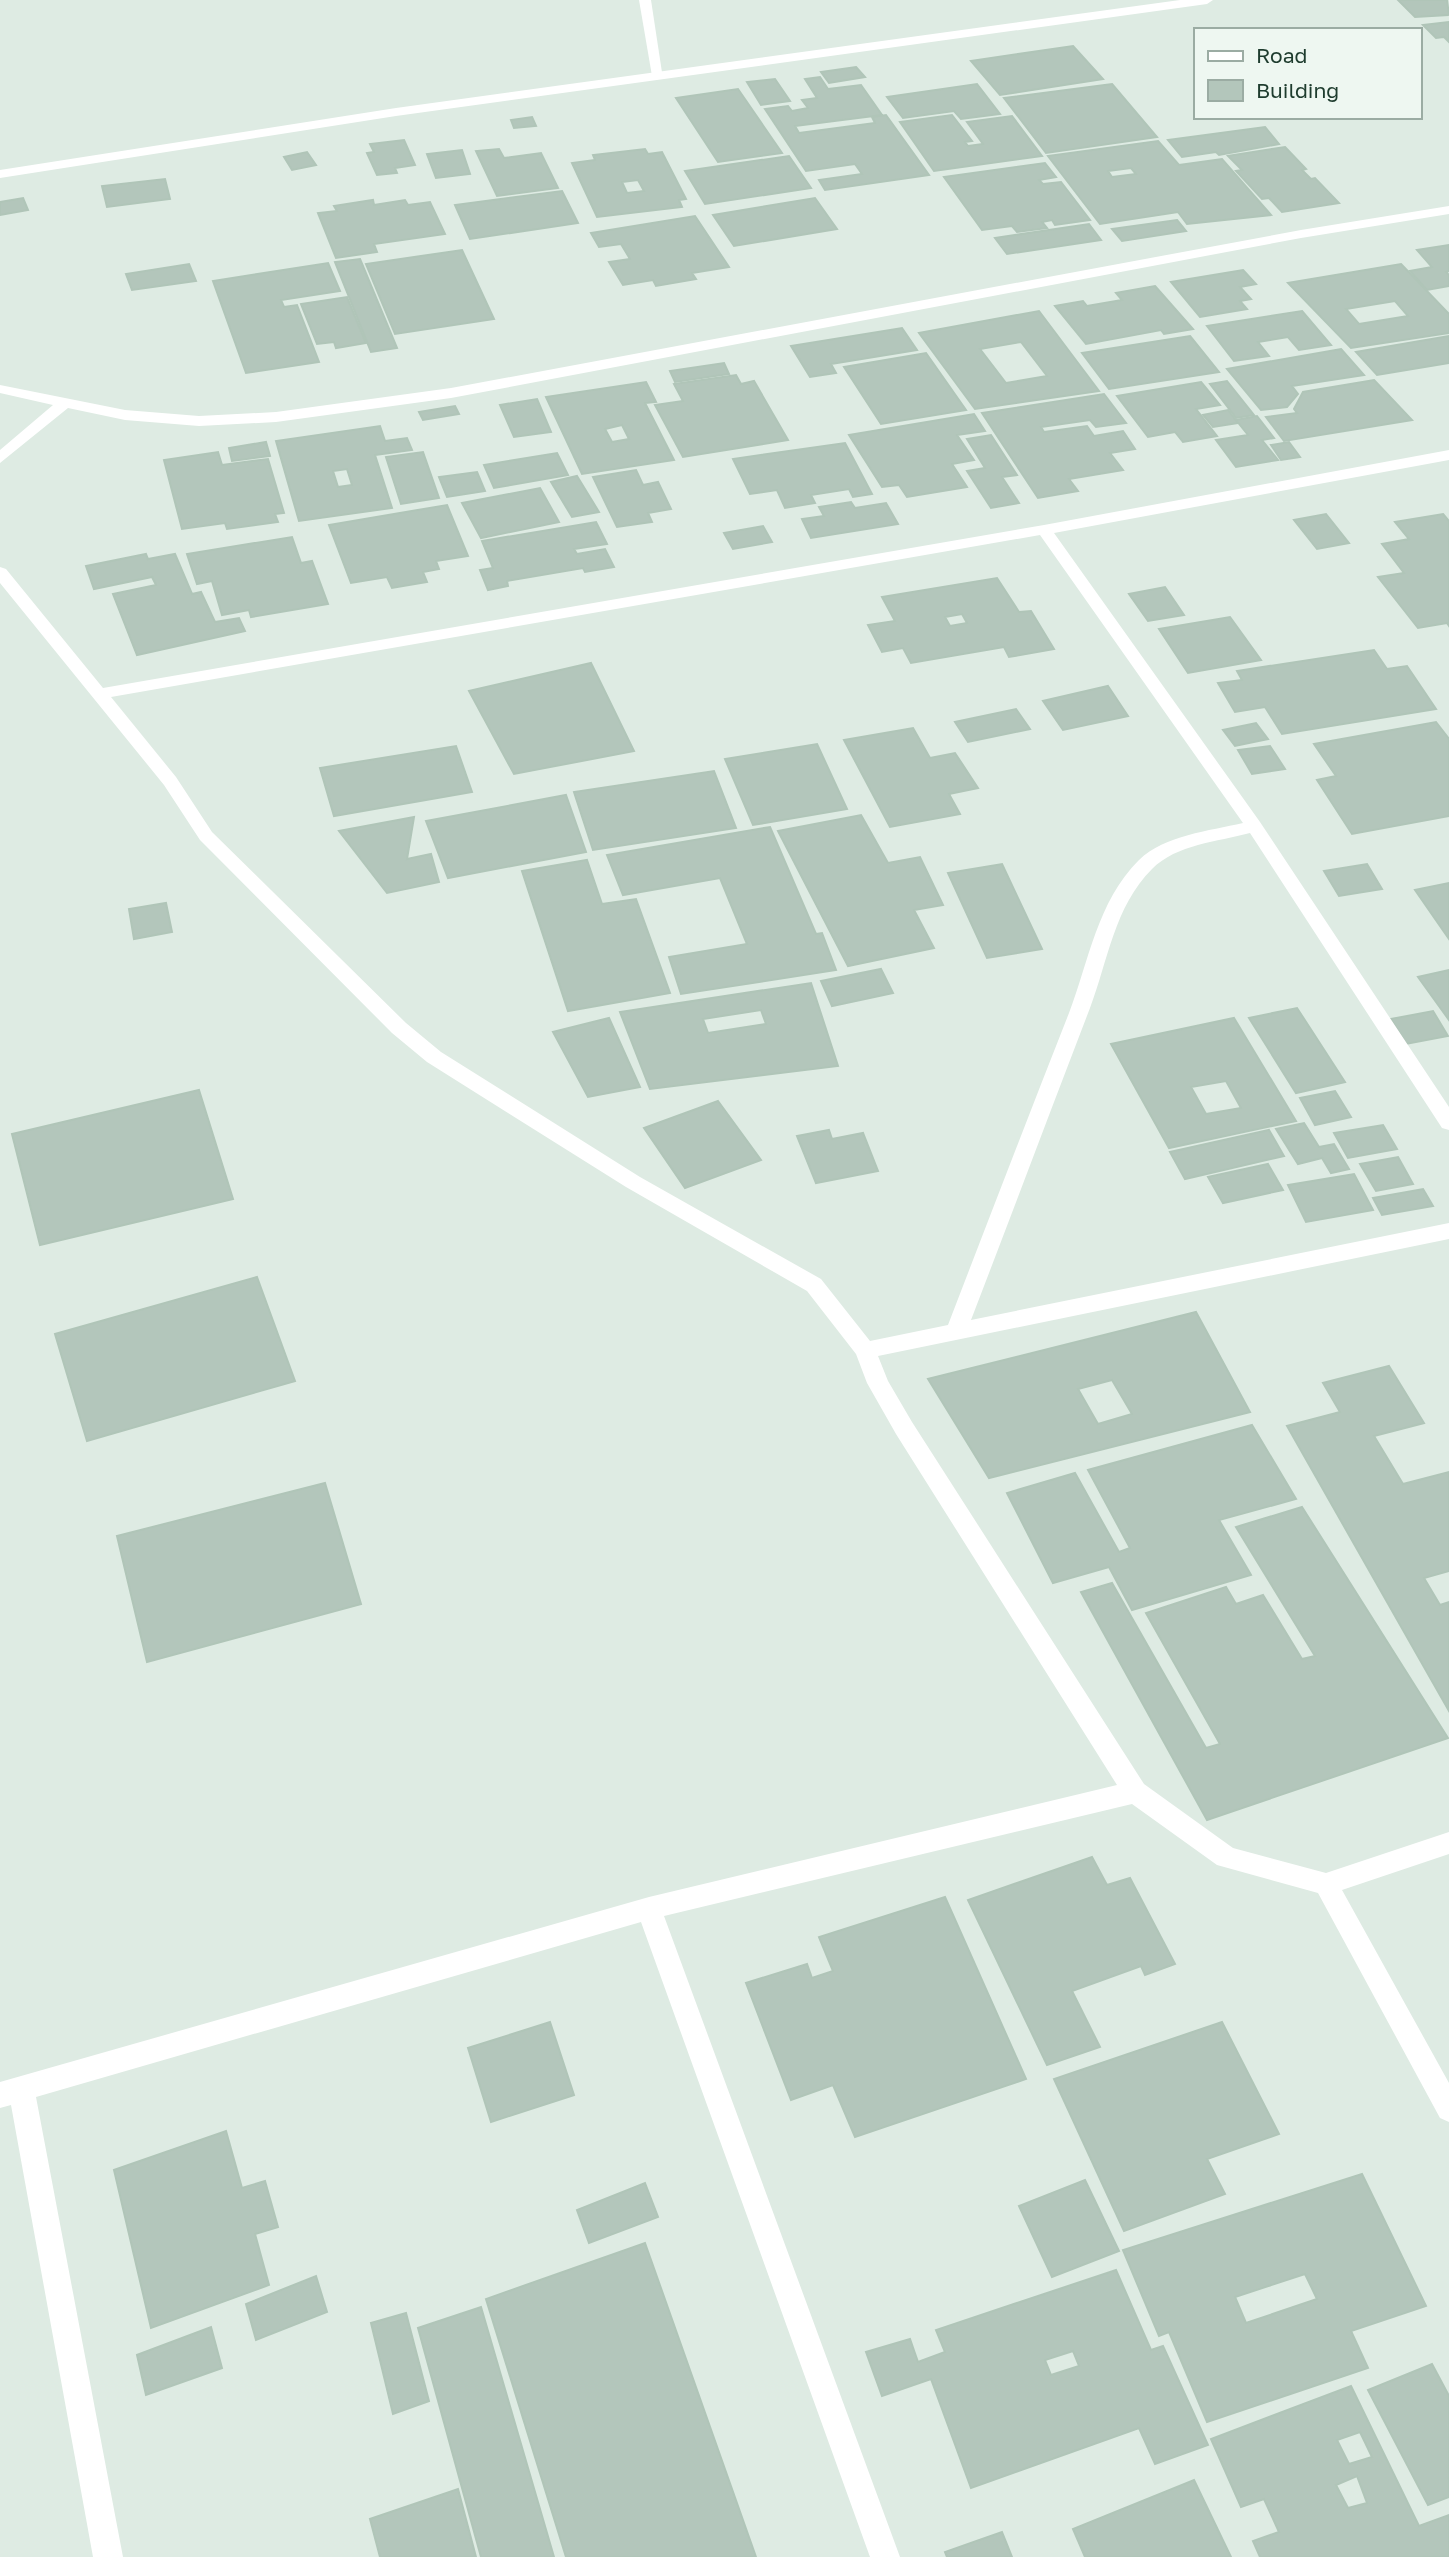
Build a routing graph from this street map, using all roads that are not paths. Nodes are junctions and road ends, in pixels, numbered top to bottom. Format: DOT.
graph roads {
  1 [pos="645,0"];
  2 [pos="1207,0"];
  3 [pos="658,76"];
  4 [pos="0,174"];
  5 [pos="1449,210"];
  6 [pos="0,389"];
  7 [pos="64,403"];
  8 [pos="1449,455"];
  9 [pos="0,458"];
  10 [pos="1044,530"];
  11 [pos="0,572"];
  12 [pos="99,694"];
  13 [pos="1254,826"];
  14 [pos="1449,1123"];
  15 [pos="1449,1231"];
  16 [pos="955,1334"];
  17 [pos="864,1350"];
  18 [pos="1135,1792"];
  19 [pos="1449,1843"];
  20 [pos="1326,1884"];
  21 [pos="649,1908"];
  22 [pos="11,2092"];
  23 [pos="1449,2109"];
  24 [pos="108,2557"];
  25 [pos="885,2557"];
  1 -- 3 [label="street"];
  2 -- 3 [label="street"];
  3 -- 4 [label="street"];
  5 -- 7 [label="street"];
  6 -- 7 [label="street"];
  7 -- 9 [label="street"];
  8 -- 10 [label="street"];
  10 -- 12 [label="street"];
  10 -- 13 [label="street"];
  11 -- 12 [label="street"];
  12 -- 17 [label="street"];
  13 -- 14 [label="street"];
  13 -- 16 [label="street"];
  15 -- 16 [label="street"];
  16 -- 17 [label="street"];
  17 -- 18 [label="street"];
  18 -- 20 [label="street"];
  18 -- 21 [label="street"];
  19 -- 20 [label="street"];
  20 -- 23 [label="street"];
  21 -- 22 [label="street"];
  21 -- 25 [label="street"];
  22 -- 24 [label="street"];
}
